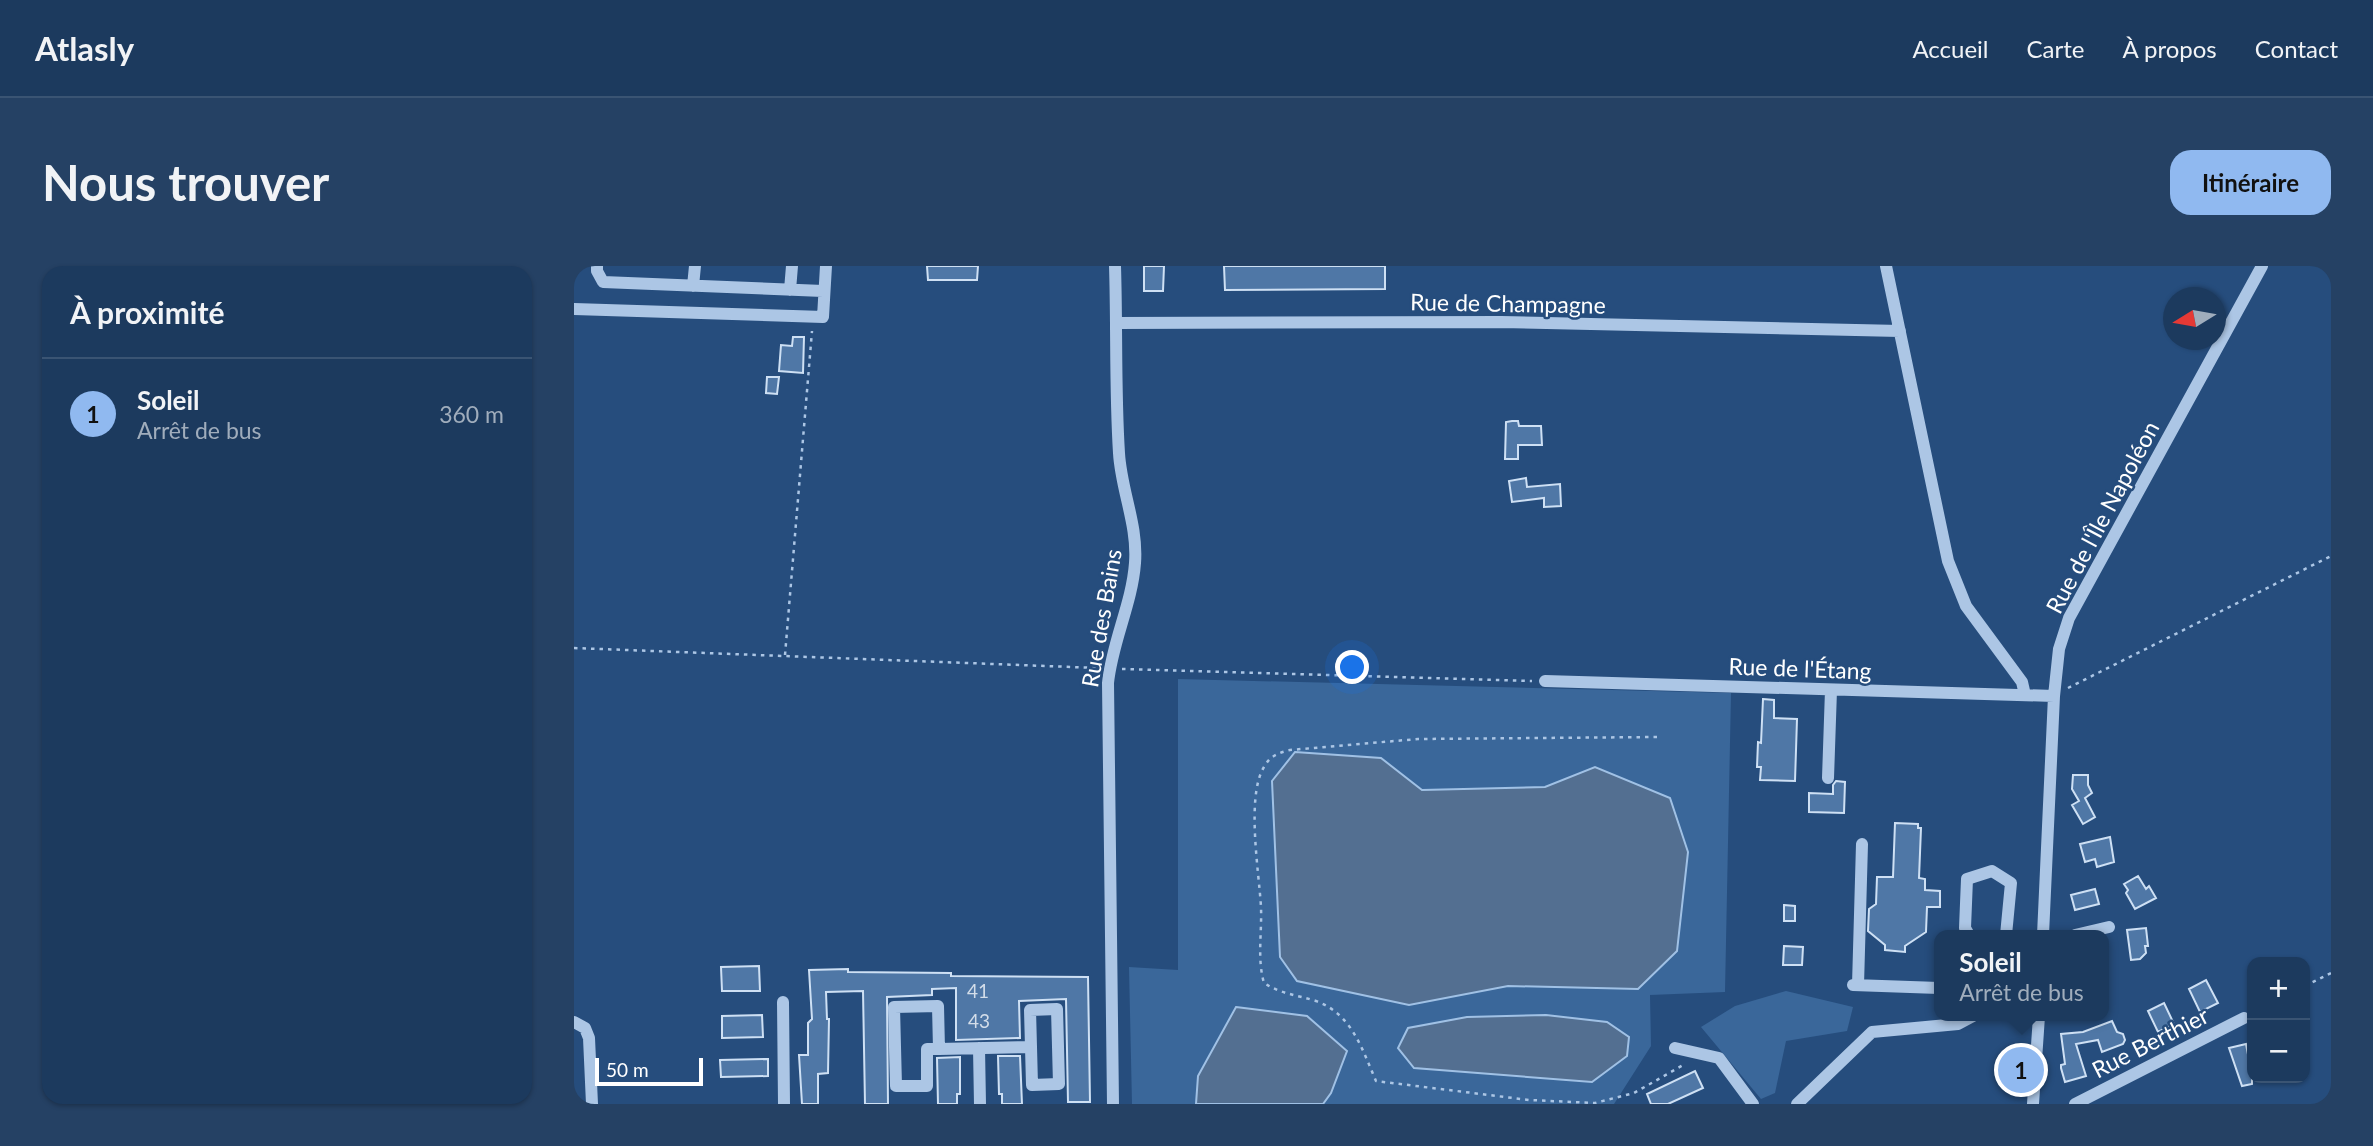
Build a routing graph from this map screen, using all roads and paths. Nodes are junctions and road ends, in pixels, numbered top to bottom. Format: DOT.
graph roads {
  1 [pos="597,266"];
  2 [pos="695,266"];
  3 [pos="792,266"];
  4 [pos="826,266"];
  5 [pos="1115,266"];
  6 [pos="1886,266"];
  7 [pos="2262,266"];
  8 [pos="693,286"];
  9 [pos="790,290"];
  10 [pos="823,291"];
  11 [pos="574,309"];
  12 [pos="818,317"];
  13 [pos="1116,323"];
  14 [pos="1900,331"];
  15 [pos="2331,556"];
  16 [pos="574,648"];
  17 [pos="785,656"];
  18 [pos="1110,669"];
  19 [pos="1545,681"];
  20 [pos="1831,690"];
  21 [pos="2025,695"];
  22 [pos="2054,696"];
  23 [pos="1657,737"];
  24 [pos="1828,778"];
  25 [pos="1862,844"];
  26 [pos="2109,927"];
  27 [pos="1966,930"];
  28 [pos="2006,930"];
  29 [pos="2043,930"];
  30 [pos="2096,930"];
  31 [pos="2331,973"];
  32 [pos="2310,984"];
  33 [pos="1934,988"];
  34 [pos="783,1002"];
  35 [pos="2244,1018"];
  36 [pos="574,1021"];
  37 [pos="1964,1021"];
  38 [pos="2039,1021"];
  39 [pos="1031,1047"];
  40 [pos="979,1048"];
  41 [pos="1675,1048"];
  42 [pos="939,1049"];
  43 [pos="1703,1054"];
  44 [pos="592,1104"];
  45 [pos="784,1104"];
  46 [pos="980,1104"];
  47 [pos="1113,1104"];
  48 [pos="1753,1104"];
  49 [pos="1797,1104"];
  50 [pos="2033,1104"];
  51 [pos="2076,1104"];
  1 -- 8 [label="street"];
  2 -- 8 [label="street"];
  3 -- 9 [label="street"];
  4 -- 10 [label="street"];
  5 -- 13 [label="street, Rue des Bains"];
  6 -- 14 [label="street"];
  7 -- 22 [label="street, Rue de l'Île Napoléon"];
  8 -- 9 [label="street"];
  9 -- 10 [label="street"];
  10 -- 12 [label="street"];
  11 -- 12 [label="street"];
  12 -- 17 [label="path"];
  13 -- 14 [label="street, Rue de Champagne"];
  13 -- 18 [label="street, Rue des Bains"];
  14 -- 21 [label="street"];
  15 -- 22 [label="path"];
  16 -- 17 [label="path"];
  17 -- 18 [label="path"];
  18 -- 19 [label="path"];
  18 -- 47 [label="street, Rue des Bains"];
  19 -- 20 [label="street, Rue de l'Étang"];
  20 -- 21 [label="street, Rue de l'Étang"];
  20 -- 24 [label="street"];
  21 -- 22 [label="street, Rue de l'Étang"];
  22 -- 29 [label="street, Rue de l'Île Napoléon"];
  23 -- 43 [label="path"];
  25 -- 33 [label="street"];
  26 -- 30 [label="street"];
  27 -- 28 [label="street"];
  31 -- 32 [label="path"];
  34 -- 45 [label="street"];
  35 -- 51 [label="street, Rue Berthier"];
  36 -- 44 [label="street"];
  37 -- 49 [label="street"];
  38 -- 50 [label="street"];
  39 -- 39 [label="street"];
  39 -- 40 [label="street"];
  40 -- 42 [label="street"];
  40 -- 46 [label="street"];
  41 -- 43 [label="street"];
  42 -- 42 [label="street"];
  43 -- 48 [label="street"];
}
